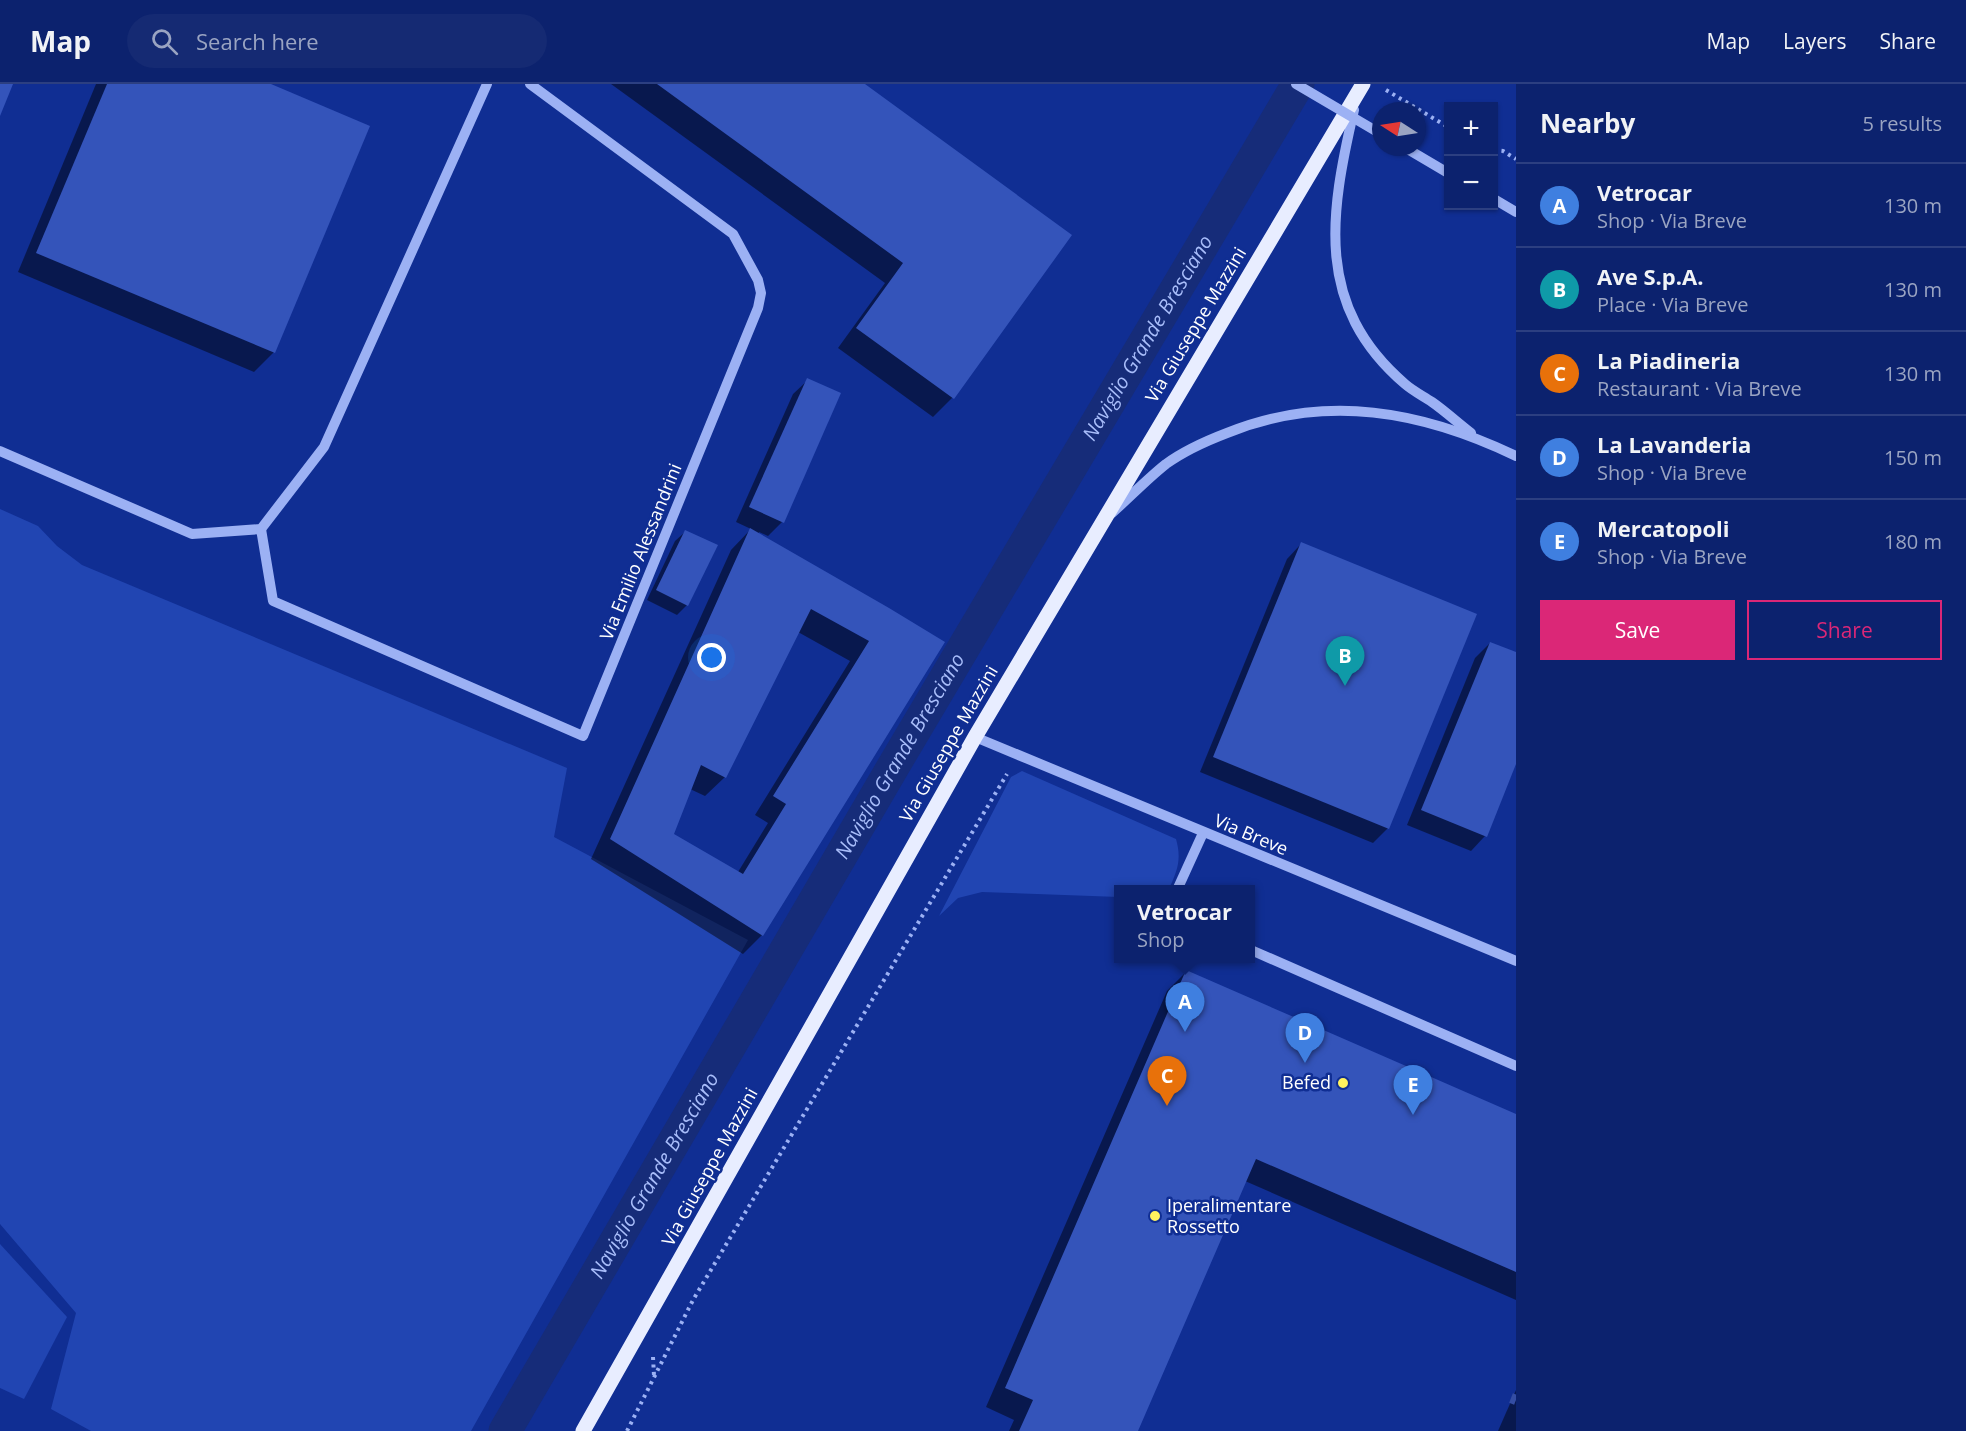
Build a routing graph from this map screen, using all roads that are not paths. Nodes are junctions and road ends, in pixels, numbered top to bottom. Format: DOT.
graph roads {
  1 [pos="487,84"];
  2 [pos="530,84"];
  3 [pos="1296,84"];
  4 [pos="1361,87"];
  5 [pos="1372,129"];
  6 [pos="1420,156"];
  7 [pos="1444,170"];
  8 [pos="1498,201"];
  9 [pos="1516,212"];
  10 [pos="1479,438"];
  11 [pos="0,451"];
  12 [pos="1516,456"];
  13 [pos="1101,523"];
  14 [pos="261,529"];
  15 [pos="975,737"];
  16 [pos="1203,833"];
  17 [pos="1179,885"];
  18 [pos="1255,952"];
  19 [pos="1516,961"];
  20 [pos="1516,1066"];
  21 [pos="583,1431"];
  1 -- 14 [label="street"];
  2 -- 14 [label="street, Via Emilio Alessandrini"];
  3 -- 5 [label="street, bridge"];
  4 -- 10 [label="street"];
  4 -- 13 [label="main road, Via Giuseppe Mazzini"];
  6 -- 7 [label="street"];
  8 -- 9 [label="street"];
  10 -- 12 [label="street"];
  10 -- 13 [label="street"];
  11 -- 14 [label="street"];
  13 -- 15 [label="main road, Via Giuseppe Mazzini"];
  15 -- 16 [label="street, Via Breve"];
  15 -- 21 [label="main road, Via Giuseppe Mazzini"];
  16 -- 17 [label="street"];
  16 -- 19 [label="street, Via Breve"];
  18 -- 20 [label="street"];
}
